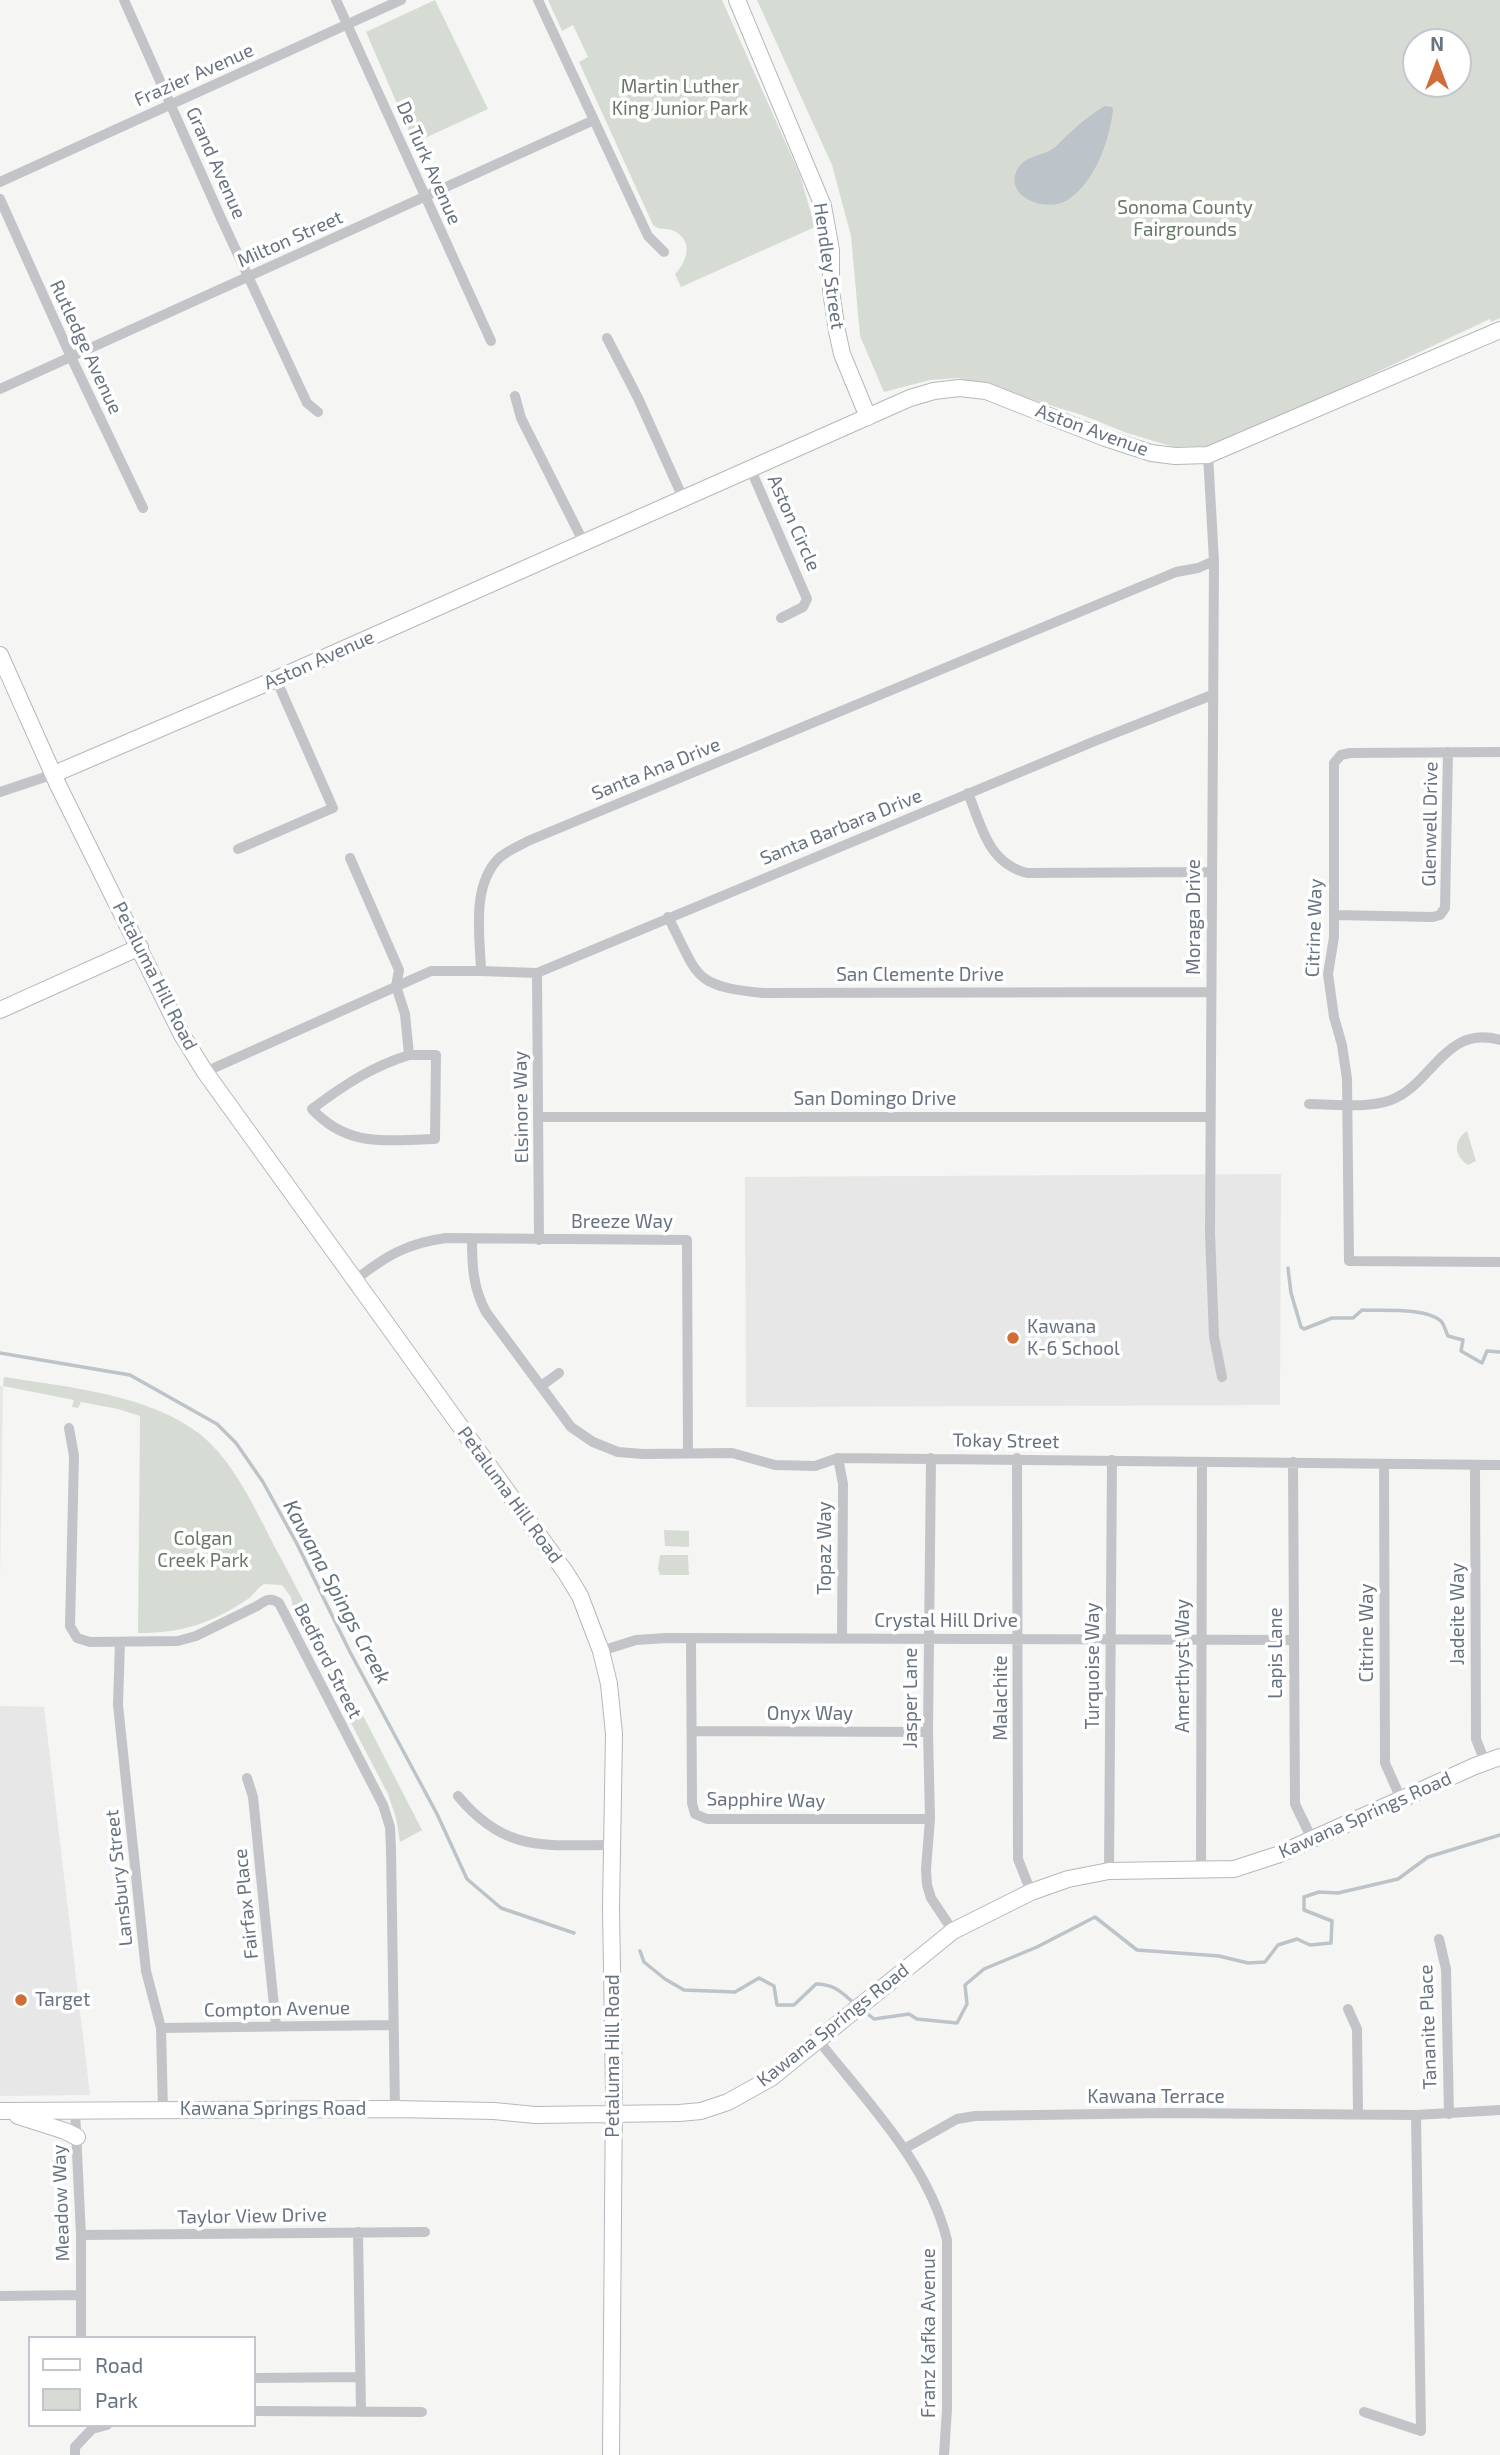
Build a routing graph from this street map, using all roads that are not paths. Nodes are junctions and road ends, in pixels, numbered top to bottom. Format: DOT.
graph roads {
  1 [pos="124,0"];
  2 [pos="336,0"];
  3 [pos="401,0"];
  4 [pos="538,0"];
  5 [pos="737,0"];
  6 [pos="347,24"];
  7 [pos="170,105"];
  8 [pos="594,120"];
  9 [pos="0,182"];
  10 [pos="425,197"];
  11 [pos="0,198"];
  12 [pos="664,252"];
  13 [pos="248,277"];
  14 [pos="1500,330"];
  15 [pos="607,338"];
  16 [pos="491,341"];
  17 [pos="71,357"];
  18 [pos="0,389"];
  19 [pos="515,396"];
  20 [pos="318,412"];
  21 [pos="868,417"];
  22 [pos="1208,455"];
  23 [pos="751,470"];
  24 [pos="683,498"];
  25 [pos="142,508"];
  26 [pos="583,543"];
  27 [pos="1214,561"];
  28 [pos="781,618"];
  29 [pos="0,655"];
  30 [pos="276,679"];
  31 [pos="1212,695"];
  32 [pos="1448,752"];
  33 [pos="1500,752"];
  34 [pos="54,774"];
  35 [pos="0,792"];
  36 [pos="968,793"];
  37 [pos="238,849"];
  38 [pos="350,858"];
  39 [pos="1212,872"];
  40 [pos="1334,915"];
  41 [pos="668,917"];
  42 [pos="140,947"];
  43 [pos="481,971"];
  44 [pos="537,974"];
  45 [pos="396,986"];
  46 [pos="1211,992"];
  47 [pos="0,1010"];
  48 [pos="1500,1040"];
  49 [pos="409,1055"];
  50 [pos="205,1072"];
  51 [pos="1309,1104"];
  52 [pos="1347,1104"];
  53 [pos="1210,1116"];
  54 [pos="539,1117"];
  55 [pos="472,1239"];
  56 [pos="539,1240"];
  57 [pos="1500,1262"];
  58 [pos="355,1280"];
  59 [pos="559,1373"];
  60 [pos="1222,1377"];
  61 [pos="541,1387"];
  62 [pos="69,1428"];
  63 [pos="688,1453"];
  64 [pos="838,1458"];
  65 [pos="931,1458"];
  66 [pos="1017,1458"];
  67 [pos="1112,1460"];
  68 [pos="1202,1462"];
  69 [pos="1293,1462"];
  70 [pos="1384,1464"];
  71 [pos="1475,1465"];
  72 [pos="1500,1465"];
  73 [pos="691,1638"];
  74 [pos="842,1639"];
  75 [pos="929,1639"];
  76 [pos="1018,1639"];
  77 [pos="1111,1640"];
  78 [pos="1200,1640"];
  79 [pos="1293,1640"];
  80 [pos="120,1642"];
  81 [pos="601,1651"];
  82 [pos="692,1731"];
  83 [pos="928,1732"];
  84 [pos="1493,1760"];
  85 [pos="247,1778"];
  86 [pos="458,1796"];
  87 [pos="1401,1799"];
  88 [pos="930,1819"];
  89 [pos="1312,1839"];
  90 [pos="612,1845"];
  91 [pos="1109,1871"];
  92 [pos="1201,1871"];
  93 [pos="1031,1892"];
  94 [pos="953,1931"];
  95 [pos="1439,1939"];
  96 [pos="1348,2009"];
  97 [pos="392,2025"];
  98 [pos="276,2026"];
  99 [pos="161,2028"];
  100 [pos="819,2041"];
  101 [pos="395,2109"];
  102 [pos="163,2110"];
  103 [pos="1500,2110"];
  104 [pos="1,2111"];
  105 [pos="75,2111"];
  106 [pos="1358,2113"];
  107 [pos="1449,2114"];
  108 [pos="614,2115"];
  109 [pos="1416,2115"];
  110 [pos="77,2137"];
  111 [pos="904,2149"];
  112 [pos="358,2232"];
  113 [pos="425,2232"];
  114 [pos="81,2235"];
  115 [pos="81,2295"];
  116 [pos="0,2296"];
  117 [pos="81,2336"];
  118 [pos="360,2377"];
  119 [pos="256,2378"];
  120 [pos="256,2411"];
  121 [pos="361,2412"];
  122 [pos="422,2412"];
  123 [pos="1364,2413"];
  124 [pos="91,2427"];
  125 [pos="75,2455"];
  126 [pos="611,2455"];
  127 [pos="944,2455"];
  1 -- 7 [label="street, Grand Avenue"];
  2 -- 6 [label="street, De Turk Avenue"];
  3 -- 6 [label="street, Frazier Avenue"];
  4 -- 8 [label="street"];
  5 -- 21 [label="street, Hendley Street"];
  6 -- 7 [label="street, Frazier Avenue"];
  6 -- 10 [label="street, De Turk Avenue"];
  7 -- 9 [label="street, Frazier Avenue"];
  7 -- 13 [label="street, Grand Avenue"];
  8 -- 10 [label="street, Milton Street"];
  8 -- 12 [label="street"];
  10 -- 13 [label="street, Milton Street"];
  10 -- 16 [label="street, De Turk Avenue"];
  11 -- 17 [label="street, Rutledge Avenue"];
  13 -- 17 [label="street, Milton Street"];
  13 -- 20 [label="street, Grand Avenue"];
  14 -- 22 [label="street, Aston Avenue"];
  15 -- 24 [label="street"];
  17 -- 18 [label="street, Milton Street"];
  17 -- 25 [label="street, Rutledge Avenue"];
  19 -- 26 [label="street"];
  21 -- 22 [label="street, Aston Avenue"];
  21 -- 23 [label="street, Aston Avenue"];
  22 -- 27 [label="street, Moraga Drive"];
  23 -- 24 [label="street, Aston Avenue"];
  23 -- 28 [label="street, Aston Circle"];
  24 -- 26 [label="street, Aston Avenue"];
  26 -- 30 [label="street, Aston Avenue"];
  27 -- 31 [label="street, Moraga Drive"];
  27 -- 43 [label="street, Santa Ana Drive"];
  29 -- 34 [label="street, Petaluma Hill Road"];
  30 -- 34 [label="street, Aston Avenue"];
  30 -- 37 [label="street"];
  31 -- 36 [label="street, Santa Barbara Drive"];
  31 -- 39 [label="street, Moraga Drive"];
  32 -- 33 [label="street, Citrine Way"];
  32 -- 40 [label="street, Citrine Way"];
  32 -- 40 [label="street, Glenwell Drive"];
  34 -- 35 [label="street"];
  34 -- 42 [label="street, Petaluma Hill Road"];
  36 -- 39 [label="street"];
  36 -- 41 [label="street, Santa Barbara Drive"];
  38 -- 45 [label="street"];
  39 -- 46 [label="street, Moraga Drive"];
  40 -- 52 [label="street, Citrine Way"];
  41 -- 44 [label="street, Santa Barbara Drive"];
  41 -- 46 [label="street, San Clemente Drive"];
  42 -- 47 [label="street"];
  42 -- 50 [label="street, Petaluma Hill Road"];
  43 -- 44 [label="street, Santa Barbara Drive"];
  43 -- 45 [label="street"];
  44 -- 54 [label="street, Elsinore Way"];
  45 -- 49 [label="street"];
  45 -- 50 [label="street"];
  46 -- 53 [label="street, Moraga Drive"];
  48 -- 52 [label="street"];
  49 -- 49 [label="street"];
  50 -- 58 [label="street, Petaluma Hill Road"];
  51 -- 52 [label="street"];
  52 -- 57 [label="street, Citrine Way"];
  53 -- 54 [label="street, San Domingo Drive"];
  53 -- 60 [label="street, Moraga Drive"];
  54 -- 56 [label="street, Elsinore Way"];
  55 -- 56 [label="street, Breeze Way"];
  55 -- 58 [label="street, Breeze Way"];
  55 -- 61 [label="street, Tokay Street"];
  56 -- 63 [label="street, Breeze Way"];
  58 -- 81 [label="street, Petaluma Hill Road"];
  59 -- 61 [label="street"];
  61 -- 63 [label="street, Tokay Street"];
  62 -- 80 [label="street, Bedford Street"];
  63 -- 64 [label="street, Tokay Street"];
  64 -- 65 [label="street, Tokay Street"];
  64 -- 74 [label="street, Topaz Way"];
  65 -- 66 [label="street, Tokay Street"];
  65 -- 75 [label="street, Jasper Lane"];
  66 -- 67 [label="street, Tokay Street"];
  66 -- 76 [label="street, Malachite"];
  67 -- 68 [label="street, Tokay Street"];
  67 -- 77 [label="street, Turquoise Way"];
  68 -- 69 [label="street, Tokay Street"];
  68 -- 78 [label="street, Amerthyst Way"];
  69 -- 70 [label="street, Tokay Street"];
  69 -- 79 [label="street, Lapis Lane"];
  70 -- 71 [label="street, Tokay Street"];
  70 -- 87 [label="street, Citrine Way"];
  71 -- 72 [label="street, Tokay Street"];
  71 -- 84 [label="street, Jadeite Way"];
  73 -- 74 [label="street, Crystal Hill Drive"];
  73 -- 81 [label="street, Crystal Hill Drive"];
  73 -- 82 [label="street, Sapphire Way"];
  74 -- 75 [label="street, Crystal Hill Drive"];
  75 -- 76 [label="street, Crystal Hill Drive"];
  75 -- 83 [label="street, Jasper Lane"];
  76 -- 77 [label="street, Crystal Hill Drive"];
  76 -- 93 [label="street, Malachite"];
  77 -- 78 [label="street, Crystal Hill Drive"];
  77 -- 91 [label="street, Turquoise Way"];
  78 -- 79 [label="street, Crystal Hill Drive"];
  78 -- 92 [label="street, Amerthyst Way"];
  79 -- 89 [label="street, Lapis Lane"];
  80 -- 97 [label="street, Bedford Street"];
  80 -- 99 [label="street, Lansbury Street"];
  81 -- 90 [label="street, Petaluma Hill Road"];
  82 -- 83 [label="street, Onyx Way"];
  82 -- 88 [label="street, Sapphire Way"];
  83 -- 88 [label="street, Jasper Lane"];
  84 -- 87 [label="street, Kawana Springs Road"];
  85 -- 98 [label="street, Fairfax Place"];
  86 -- 90 [label="street"];
  87 -- 89 [label="street, Kawana Springs Road"];
  88 -- 94 [label="street, Jasper Lane"];
  89 -- 92 [label="street, Kawana Springs Road"];
  90 -- 108 [label="street, Petaluma Hill Road"];
  91 -- 92 [label="street, Kawana Springs Road"];
  91 -- 93 [label="street, Kawana Springs Road"];
  93 -- 94 [label="street, Kawana Springs Road"];
  94 -- 100 [label="street, Kawana Springs Road"];
  95 -- 107 [label="street, Tananite Place"];
  96 -- 106 [label="street"];
  97 -- 98 [label="street, Compton Avenue"];
  97 -- 101 [label="street, Bedford Street"];
  98 -- 99 [label="street, Compton Avenue"];
  99 -- 102 [label="street, Lansbury Street"];
  100 -- 108 [label="street, Kawana Springs Road"];
  100 -- 111 [label="street, Franz Kafka Avenue"];
  101 -- 102 [label="street, Kawana Springs Road"];
  101 -- 108 [label="street, Kawana Springs Road"];
  102 -- 105 [label="street, Kawana Springs Road"];
  103 -- 107 [label="street, Kawana Terrace"];
  104 -- 105 [label="street, Kawana Springs Road"];
  104 -- 110 [label="street"];
  105 -- 110 [label="street, Meadow Way"];
  106 -- 109 [label="street, Kawana Terrace"];
  106 -- 111 [label="street, Kawana Terrace"];
  107 -- 109 [label="street, Kawana Terrace"];
  108 -- 126 [label="street, Petaluma Hill Road"];
  109 -- 123 [label="street"];
  110 -- 114 [label="street, Meadow Way"];
  111 -- 127 [label="street, Franz Kafka Avenue"];
  112 -- 113 [label="street, Taylor View Drive"];
  112 -- 114 [label="street, Taylor View Drive"];
  112 -- 118 [label="street"];
  114 -- 115 [label="street, Meadow Way"];
  115 -- 116 [label="street"];
  115 -- 117 [label="street, Meadow Way"];
  118 -- 119 [label="street"];
  118 -- 121 [label="street"];
  120 -- 121 [label="street"];
  121 -- 122 [label="street"];
  124 -- 125 [label="street"];
}
